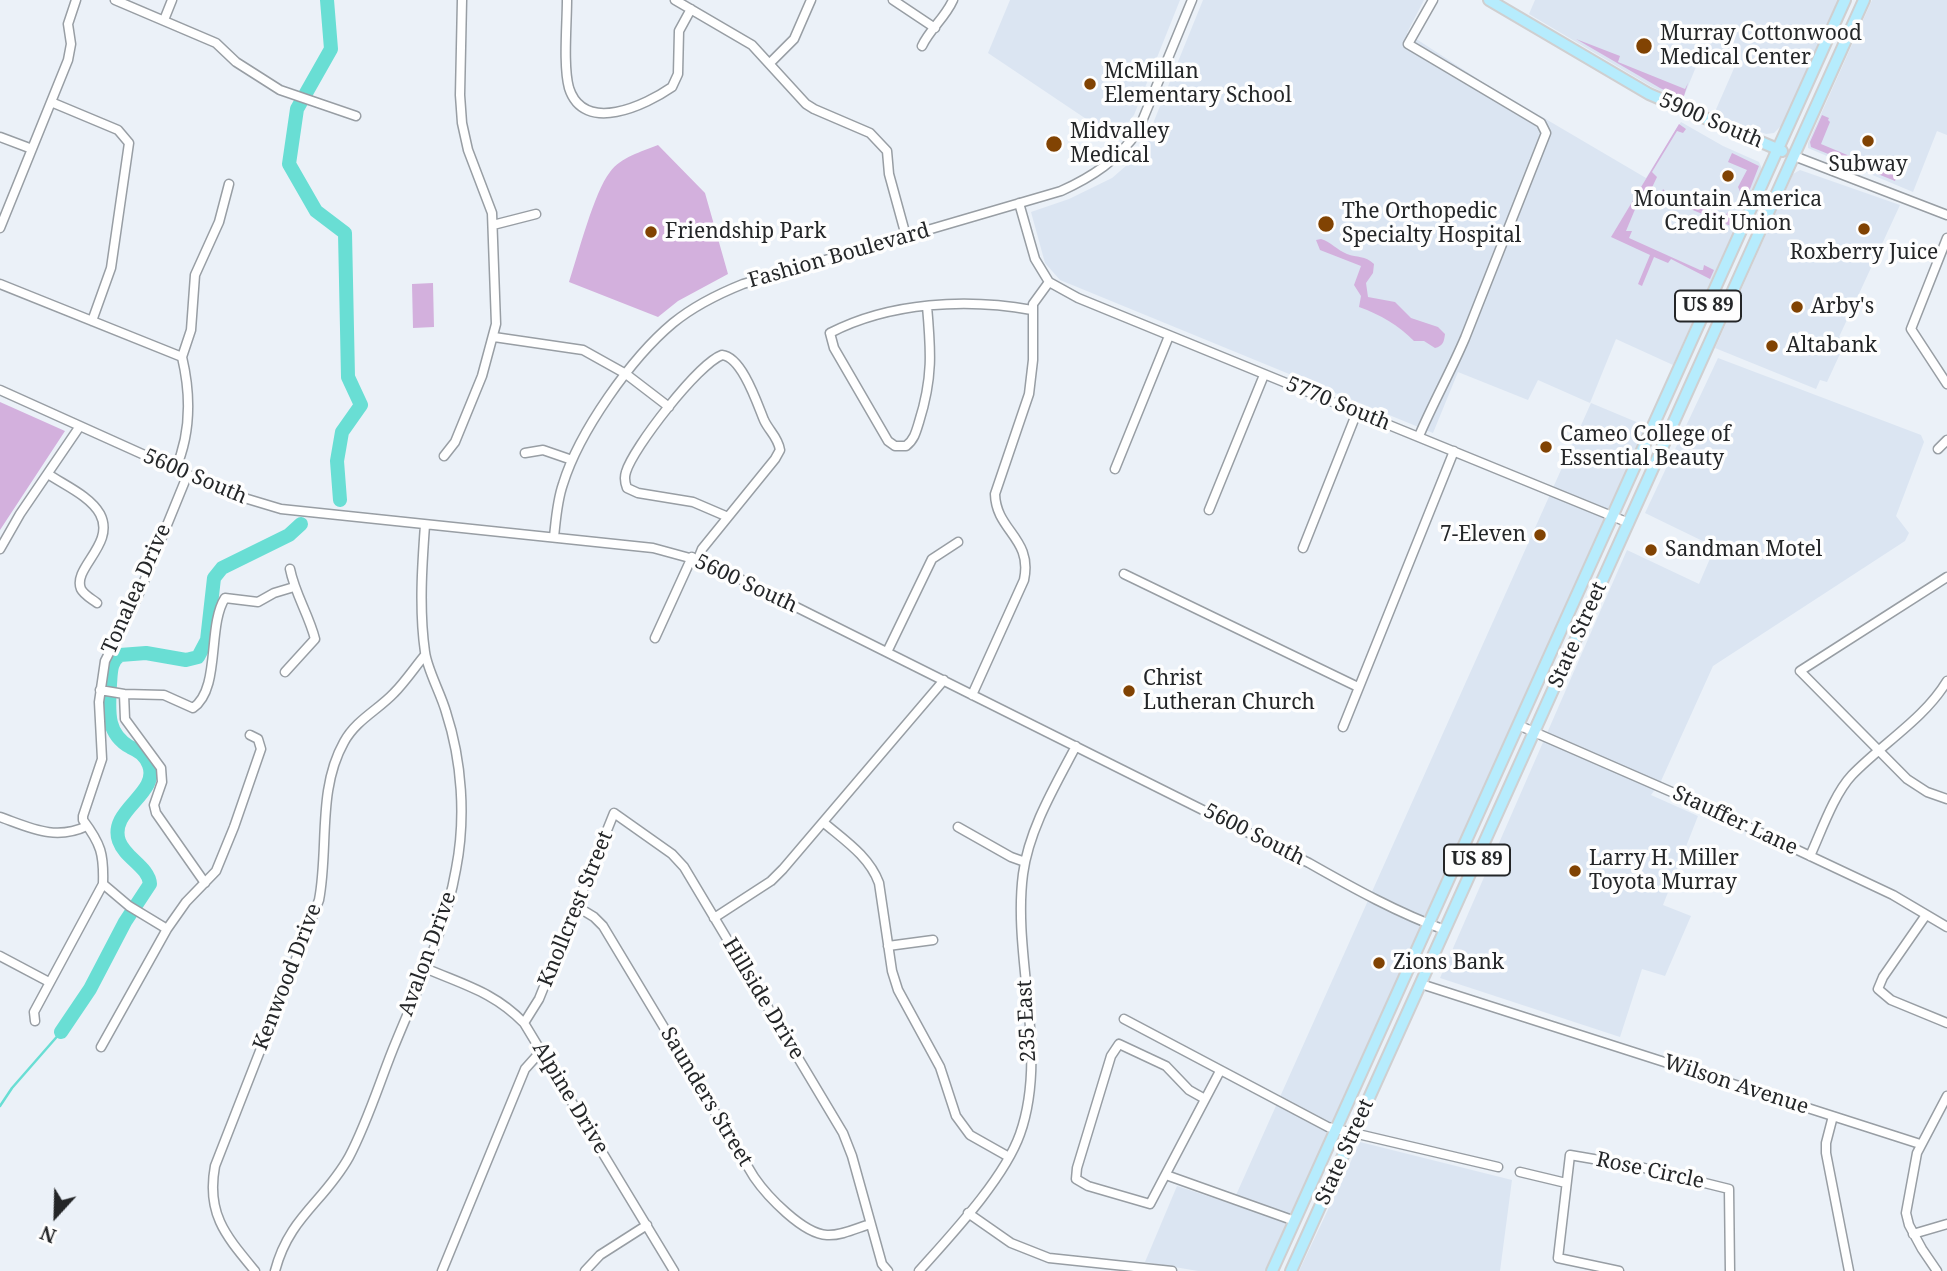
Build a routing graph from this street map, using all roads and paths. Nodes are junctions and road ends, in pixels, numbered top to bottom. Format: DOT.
graph roads {
  1 [pos="76,0"];
  2 [pos="115,0"];
  3 [pos="172,0"];
  4 [pos="462,0"];
  5 [pos="566,0"];
  6 [pos="676,0"];
  7 [pos="811,0"];
  8 [pos="893,0"];
  9 [pos="953,0"];
  10 [pos="1192,0"];
  11 [pos="1433,0"];
  12 [pos="1489,0"];
  13 [pos="1845,0"];
  14 [pos="1864,0"];
  15 [pos="691,9"];
  16 [pos="164,20"];
  17 [pos="935,28"];
  18 [pos="922,46"];
  19 [pos="770,62"];
  20 [pos="51,102"];
  21 [pos="356,116"];
  22 [pos="0,136"];
  23 [pos="32,149"];
  24 [pos="1778,149"];
  25 [pos="1794,156"];
  26 [pos="229,184"];
  27 [pos="1019,203"];
  28 [pos="536,214"];
  29 [pos="1947,215"];
  30 [pos="493,225"];
  31 [pos="0,228"];
  32 [pos="906,236"];
  33 [pos="1947,238"];
  34 [pos="1049,282"];
  35 [pos="0,284"];
  36 [pos="928,306"];
  37 [pos="1032,310"];
  38 [pos="92,321"];
  39 [pos="1169,336"];
  40 [pos="495,337"];
  41 [pos="182,357"];
  42 [pos="626,374"];
  43 [pos="1264,375"];
  44 [pos="1947,384"];
  45 [pos="0,390"];
  46 [pos="670,407"];
  47 [pos="1357,412"];
  48 [pos="80,426"];
  49 [pos="1419,436"];
  50 [pos="1947,440"];
  51 [pos="1938,449"];
  52 [pos="1454,451"];
  53 [pos="525,453"];
  54 [pos="444,456"];
  55 [pos="572,460"];
  56 [pos="1115,469"];
  57 [pos="175,470"];
  58 [pos="48,474"];
  59 [pos="187,476"];
  60 [pos="1209,510"];
  61 [pos="1613,516"];
  62 [pos="728,517"];
  63 [pos="1629,523"];
  64 [pos="425,525"];
  65 [pos="554,537"];
  66 [pos="958,542"];
  67 [pos="1303,548"];
  68 [pos="0,549"];
  69 [pos="695,558"];
  70 [pos="290,569"];
  71 [pos="1124,574"];
  72 [pos="1947,577"];
  73 [pos="294,587"];
  74 [pos="97,603"];
  75 [pos="655,638"];
  76 [pos="887,652"];
  77 [pos="425,655"];
  78 [pos="285,672"];
  79 [pos="944,680"];
  80 [pos="1947,681"];
  81 [pos="1358,687"];
  82 [pos="103,690"];
  83 [pos="121,692"];
  84 [pos="972,695"];
  85 [pos="1518,725"];
  86 [pos="1343,727"];
  87 [pos="1534,732"];
  88 [pos="250,735"];
  89 [pos="1076,746"];
  90 [pos="1879,751"];
  91 [pos="1947,799"];
  92 [pos="0,817"];
  93 [pos="823,822"];
  94 [pos="87,826"];
  95 [pos="958,827"];
  96 [pos="1810,856"];
  97 [pos="1025,862"];
  98 [pos="205,883"];
  99 [pos="103,884"];
  100 [pos="576,906"];
  101 [pos="1926,915"];
  102 [pos="714,918"];
  103 [pos="1429,924"];
  104 [pos="1947,928"];
  105 [pos="167,929"];
  106 [pos="1445,930"];
  107 [pos="933,940"];
  108 [pos="888,946"];
  109 [pos="0,956"];
  110 [pos="425,968"];
  111 [pos="49,982"];
  112 [pos="1421,984"];
  113 [pos="1124,1019"];
  114 [pos="36,1021"];
  115 [pos="524,1023"];
  116 [pos="1947,1023"];
  117 [pos="101,1047"];
  118 [pos="542,1050"];
  119 [pos="1220,1071"];
  120 [pos="1947,1096"];
  121 [pos="1205,1099"];
  122 [pos="1833,1116"];
  123 [pos="1336,1129"];
  124 [pos="1353,1134"];
  125 [pos="1920,1144"];
  126 [pos="1009,1157"];
  127 [pos="1498,1167"];
  128 [pos="1520,1172"];
  129 [pos="1166,1175"];
  130 [pos="1566,1183"];
  131 [pos="968,1213"];
  132 [pos="1295,1220"];
  133 [pos="870,1224"];
  134 [pos="1947,1224"];
  135 [pos="647,1225"];
  136 [pos="1913,1234"];
  137 [pos="255,1271"];
  138 [pos="275,1271"];
  139 [pos="442,1271"];
  140 [pos="585,1271"];
  141 [pos="674,1271"];
  142 [pos="888,1271"];
  143 [pos="919,1271"];
  144 [pos="1172,1271"];
  145 [pos="1272,1271"];
  146 [pos="1291,1271"];
  147 [pos="1619,1271"];
  148 [pos="1730,1271"];
  149 [pos="1849,1271"];
  150 [pos="1937,1271"];
  1 -- 20 [label="street"];
  2 -- 16 [label="street"];
  3 -- 16 [label="street"];
  4 -- 30 [label="street"];
  5 -- 15 [label="street"];
  6 -- 15 [label="street"];
  7 -- 19 [label="street"];
  8 -- 17 [label="street"];
  9 -- 17 [label="street"];
  10 -- 27 [label="street, Fashion Boulevard"];
  11 -- 49 [label="street"];
  12 -- 24 [label="main road, 5900 South"];
  13 -- 24 [label="main road, State Street / US 89"];
  14 -- 25 [label="main road, State Street / US 89"];
  15 -- 19 [label="street"];
  16 -- 21 [label="street"];
  17 -- 18 [label="street"];
  19 -- 32 [label="street"];
  20 -- 23 [label="street"];
  20 -- 38 [label="street"];
  22 -- 23 [label="street"];
  23 -- 31 [label="street"];
  24 -- 25 [label="main road, 5900 South"];
  24 -- 61 [label="main road, State Street / US 89"];
  25 -- 29 [label="street, 5900 South"];
  25 -- 63 [label="main road, State Street / US 89"];
  26 -- 41 [label="street"];
  27 -- 32 [label="street, Fashion Boulevard"];
  27 -- 34 [label="street"];
  28 -- 30 [label="street"];
  30 -- 40 [label="street"];
  32 -- 42 [label="street, Fashion Boulevard"];
  33 -- 44 [label="street"];
  34 -- 37 [label="street"];
  34 -- 39 [label="street, 5770 South"];
  35 -- 38 [label="street"];
  36 -- 36 [label="street"];
  36 -- 37 [label="street"];
  37 -- 84 [label="street"];
  38 -- 41 [label="street"];
  39 -- 43 [label="street, 5770 South"];
  39 -- 56 [label="street"];
  40 -- 42 [label="street"];
  40 -- 54 [label="street"];
  41 -- 57 [label="street"];
  42 -- 46 [label="street"];
  42 -- 55 [label="street, Fashion Boulevard"];
  43 -- 47 [label="street, 5770 South"];
  43 -- 60 [label="street"];
  45 -- 48 [label="street, 5600 South"];
  46 -- 62 [label="street"];
  46 -- 62 [label="street"];
  47 -- 49 [label="street, 5770 South"];
  47 -- 67 [label="street"];
  48 -- 57 [label="street, 5600 South"];
  48 -- 58 [label="street"];
  49 -- 52 [label="street, 5770 South"];
  50 -- 51 [label="street"];
  52 -- 61 [label="street, 5770 South"];
  52 -- 81 [label="street"];
  53 -- 55 [label="street"];
  55 -- 65 [label="street, Fashion Boulevard"];
  57 -- 59 [label="street, 5600 South"];
  58 -- 68 [label="street"];
  58 -- 74 [label="street"];
  59 -- 64 [label="street, 5600 South"];
  59 -- 82 [label="street, Tonalea Drive"];
  61 -- 63 [label="street, 5770 South"];
  61 -- 85 [label="main road, State Street / US 89"];
  62 -- 69 [label="street"];
  63 -- 87 [label="main road, State Street / US 89"];
  64 -- 65 [label="street, 5600 South"];
  64 -- 77 [label="street, Avalon Drive"];
  65 -- 69 [label="street, 5600 South"];
  66 -- 76 [label="street"];
  69 -- 75 [label="street"];
  69 -- 76 [label="street, 5600 South"];
  70 -- 73 [label="street"];
  71 -- 81 [label="street"];
  72 -- 90 [label="street"];
  73 -- 78 [label="street"];
  73 -- 83 [label="street"];
  76 -- 79 [label="street, 5600 South"];
  77 -- 110 [label="street, Avalon Drive"];
  77 -- 137 [label="street, Kenwood Drive"];
  79 -- 84 [label="street, 5600 South"];
  79 -- 93 [label="street, Hillside Drive"];
  80 -- 90 [label="street"];
  81 -- 86 [label="street"];
  82 -- 83 [label="street"];
  82 -- 94 [label="street, Tonalea Drive"];
  83 -- 98 [label="street"];
  84 -- 89 [label="street, 5600 South"];
  85 -- 87 [label="street, Stauffer Lane"];
  85 -- 103 [label="main road, State Street / US 89"];
  87 -- 96 [label="street, Stauffer Lane"];
  87 -- 106 [label="main road, State Street / US 89"];
  88 -- 98 [label="street"];
  89 -- 97 [label="street, 235 East"];
  89 -- 103 [label="street, 5600 South"];
  90 -- 91 [label="street"];
  90 -- 96 [label="street"];
  92 -- 94 [label="street"];
  93 -- 102 [label="street, Hillside Drive"];
  93 -- 108 [label="street"];
  94 -- 99 [label="street"];
  95 -- 97 [label="street"];
  96 -- 101 [label="street, Stauffer Lane"];
  97 -- 126 [label="street, 235 East"];
  98 -- 105 [label="street"];
  99 -- 105 [label="street"];
  99 -- 111 [label="street"];
  100 -- 102 [label="street, Knollcrest Street"];
  100 -- 115 [label="street, Knollcrest Street"];
  100 -- 133 [label="street, Saunders Street"];
  101 -- 104 [label="street, Stauffer Lane"];
  101 -- 116 [label="street"];
  102 -- 133 [label="street, Hillside Drive"];
  103 -- 106 [label="street, 5600 South"];
  103 -- 123 [label="main road, State Street / US 89"];
  105 -- 117 [label="street"];
  106 -- 112 [label="main road, State Street / US 89"];
  107 -- 108 [label="street"];
  108 -- 126 [label="street"];
  109 -- 111 [label="street"];
  110 -- 115 [label="street, Alpine Drive"];
  110 -- 138 [label="street, Avalon Drive"];
  111 -- 114 [label="street"];
  112 -- 122 [label="street, Wilson Avenue"];
  112 -- 124 [label="main road, State Street / US 89"];
  113 -- 119 [label="street"];
  115 -- 118 [label="street, Alpine Drive"];
  118 -- 135 [label="street, Alpine Drive"];
  118 -- 139 [label="street"];
  119 -- 121 [label="street"];
  119 -- 123 [label="street"];
  120 -- 125 [label="street"];
  121 -- 129 [label="street"];
  121 -- 129 [label="street"];
  122 -- 125 [label="street, Wilson Avenue"];
  122 -- 149 [label="street"];
  123 -- 124 [label="street"];
  123 -- 132 [label="main road, State Street / US 89"];
  124 -- 127 [label="street"];
  124 -- 146 [label="main road, State Street / US 89"];
  125 -- 136 [label="street"];
  126 -- 131 [label="street, 235 East"];
  128 -- 130 [label="street"];
  129 -- 132 [label="street"];
  130 -- 147 [label="street, Rose Circle"];
  130 -- 148 [label="street, Rose Circle"];
  131 -- 143 [label="street, 235 East"];
  131 -- 144 [label="street"];
  132 -- 145 [label="main road, State Street / US 89"];
  133 -- 142 [label="street, Hillside Drive"];
  134 -- 136 [label="street"];
  135 -- 140 [label="street"];
  135 -- 141 [label="street, Alpine Drive"];
  136 -- 150 [label="street"];
}
